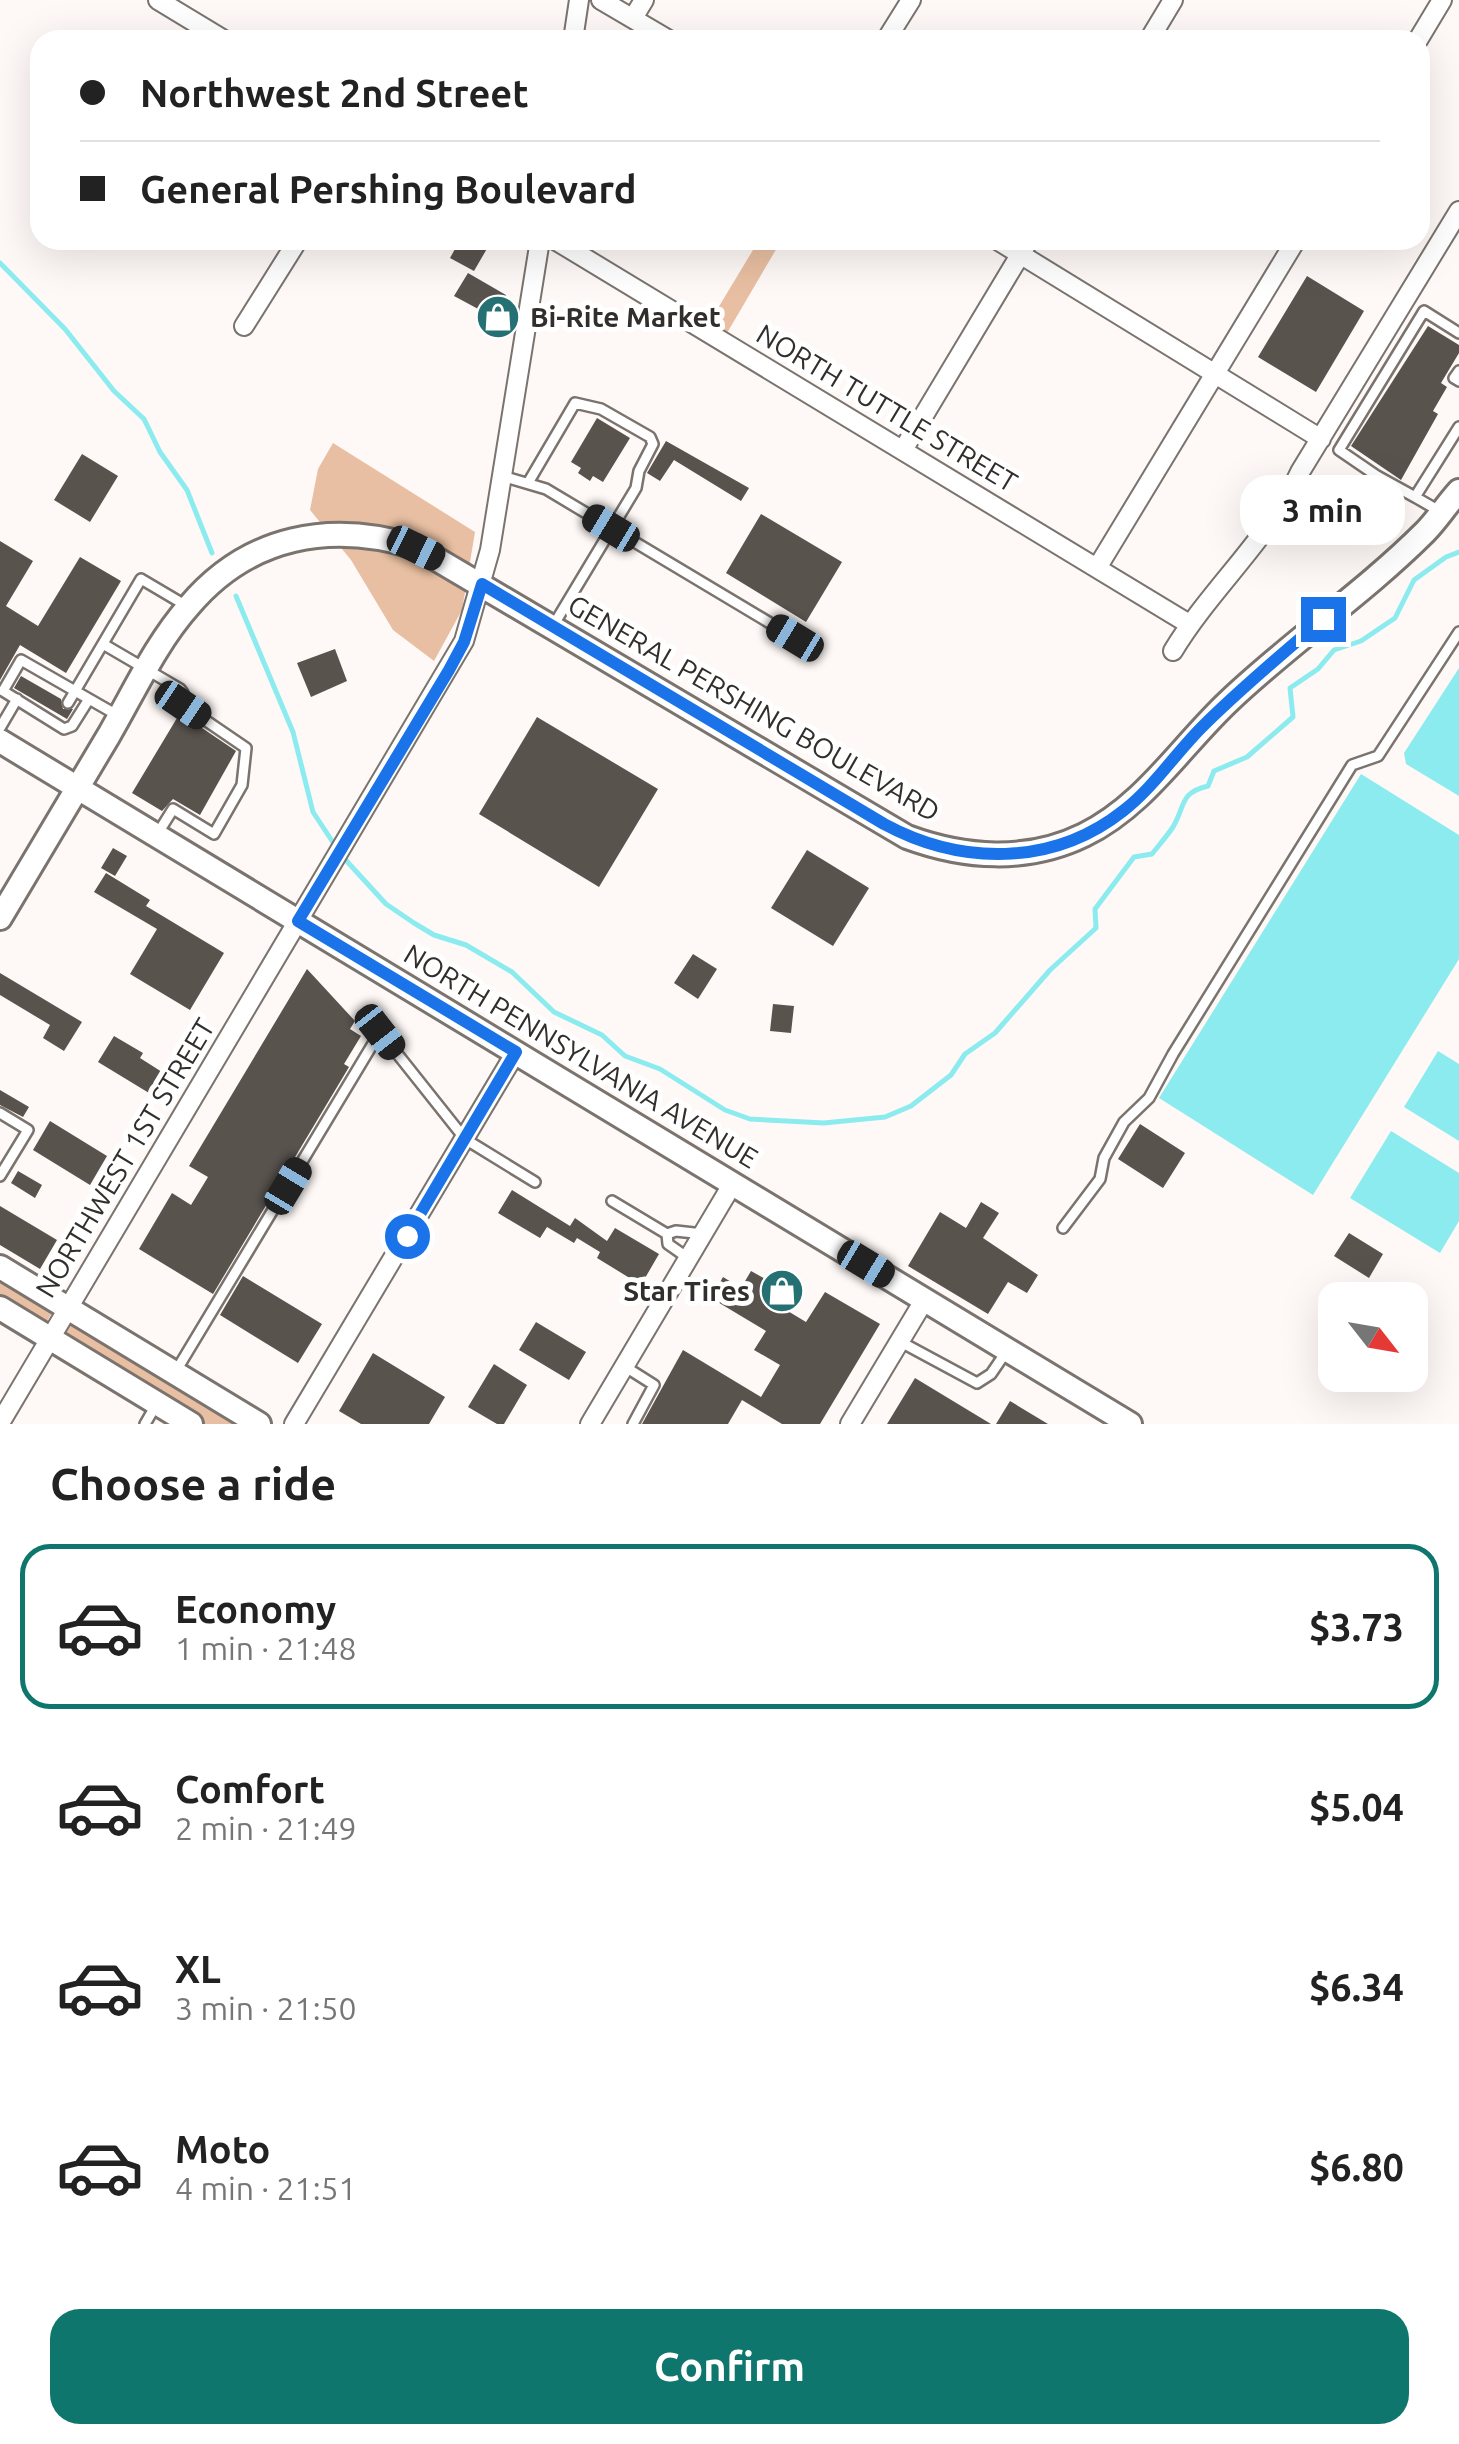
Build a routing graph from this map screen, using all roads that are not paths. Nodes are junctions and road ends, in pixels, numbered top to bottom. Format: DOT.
graph roads {
  1 [pos="579,0"];
  2 [pos="602,0"];
  3 [pos="644,0"];
  4 [pos="910,0"];
  5 [pos="1172,0"];
  6 [pos="1442,0"];
  7 [pos="167,2"];
  8 [pos="633,18"];
  9 [pos="209,30"];
  10 [pos="574,30"];
  11 [pos="653,30"];
  12 [pos="892,30"];
  13 [pos="1155,30"];
  14 [pos="1424,30"];
  15 [pos="1459,211"];
  16 [pos="292,250"];
  17 [pos="538,250"];
  18 [pos="572,250"];
  19 [pos="1023,250"];
  20 [pos="1029,250"];
  21 [pos="1290,250"];
  22 [pos="244,326"];
  23 [pos="1459,333"];
  24 [pos="1459,371"];
  25 [pos="1215,374"];
  26 [pos="1459,382"];
  27 [pos="1459,427"];
  28 [pos="1321,438"];
  29 [pos="902,450"];
  30 [pos="502,476"];
  31 [pos="528,482"];
  32 [pos="1459,491"];
  33 [pos="1415,496"];
  34 [pos="1450,515"];
  35 [pos="611,528"];
  36 [pos="1097,568"];
  37 [pos="482,584"];
  38 [pos="188,607"];
  39 [pos="1189,624"];
  40 [pos="552,626"];
  41 [pos="1459,632"];
  42 [pos="795,638"];
  43 [pos="103,644"];
  44 [pos="1173,651"];
  45 [pos="147,670"];
  46 [pos="41,672"];
  47 [pos="58,681"];
  48 [pos="34,684"];
  49 [pos="76,691"];
  50 [pos="51,693"];
  51 [pos="89,699"];
  52 [pos="22,700"];
  53 [pos="68,703"];
  54 [pos="120,716"];
  55 [pos="0,728"];
  56 [pos="0,741"];
  57 [pos="78,788"];
  58 [pos="156,836"];
  59 [pos="0,918"];
  60 [pos="298,921"];
  61 [pos="516,1052"];
  62 [pos="0,1113"];
  63 [pos="464,1139"];
  64 [pos="0,1176"];
  65 [pos="536,1182"];
  66 [pos="733,1184"];
  67 [pos="612,1201"];
  68 [pos="1063,1228"];
  69 [pos="667,1234"];
  70 [pos="703,1234"];
  71 [pos="688,1258"];
  72 [pos="0,1267"];
  73 [pos="925,1299"];
  74 [pos="0,1308"];
  75 [pos="68,1308"];
  76 [pos="50,1338"];
  77 [pos="900,1341"];
  78 [pos="1008,1350"];
  79 [pos="624,1366"];
  80 [pos="175,1373"];
  81 [pos="157,1403"];
  82 [pos="599,1421"];
  83 [pos="1121,1422"];
  84 [pos="0,1423"];
  85 [pos="145,1424"];
  86 [pos="191,1424"];
  87 [pos="259,1424"];
  88 [pos="294,1424"];
  89 [pos="633,1424"];
  90 [pos="850,1424"];
  1 -- 10 [label="street"];
  2 -- 8 [label="street"];
  3 -- 8 [label="street"];
  4 -- 12 [label="street"];
  5 -- 13 [label="street"];
  6 -- 14 [label="street"];
  7 -- 9 [label="street"];
  8 -- 11 [label="street"];
  15 -- 28 [label="street"];
  16 -- 22 [label="street"];
  17 -- 30 [label="street, NORTHWEST 1ST STREET"];
  18 -- 29 [label="street, NORTH TUTTLE STREET"];
  19 -- 29 [label="street"];
  20 -- 25 [label="street"];
  21 -- 25 [label="street"];
  23 -- 33 [label="lane"];
  24 -- 26 [label="lane"];
  25 -- 28 [label="street"];
  25 -- 36 [label="street"];
  27 -- 33 [label="lane"];
  28 -- 39 [label="street"];
  29 -- 36 [label="street, NORTH TUTTLE STREET"];
  30 -- 31 [label="lane"];
  30 -- 37 [label="street, NORTHWEST 1ST STREET"];
  31 -- 35 [label="lane"];
  31 -- 35 [label="lane"];
  32 -- 34 [label="main road, GENERAL PERSHING BOULEVARD"];
  33 -- 34 [label="lane"];
  34 -- 40 [label="main road, GENERAL PERSHING BOULEVARD"];
  35 -- 40 [label="lane"];
  35 -- 42 [label="lane"];
  36 -- 39 [label="street, NORTH TUTTLE STREET"];
  37 -- 38 [label="main road, GENERAL PERSHING BOULEVARD"];
  37 -- 40 [label="main road, GENERAL PERSHING BOULEVARD"];
  37 -- 60 [label="street, NORTHWEST 1ST STREET"];
  38 -- 43 [label="lane"];
  38 -- 45 [label="main road, GENERAL PERSHING BOULEVARD"];
  39 -- 44 [label="street"];
  41 -- 68 [label="lane"];
  43 -- 45 [label="lane"];
  43 -- 49 [label="lane"];
  45 -- 54 [label="main road, GENERAL PERSHING BOULEVARD"];
  45 -- 58 [label="lane"];
  46 -- 47 [label="lane"];
  46 -- 48 [label="lane"];
  46 -- 52 [label="lane"];
  47 -- 49 [label="lane"];
  47 -- 50 [label="lane"];
  49 -- 51 [label="lane"];
  49 -- 53 [label="lane"];
  51 -- 52 [label="lane"];
  51 -- 54 [label="lane"];
  52 -- 55 [label="lane"];
  54 -- 57 [label="main road, GENERAL PERSHING BOULEVARD"];
  56 -- 57 [label="main road, NORTH PENNSYLVANIA AVENUE"];
  57 -- 58 [label="main road, NORTH PENNSYLVANIA AVENUE"];
  57 -- 59 [label="main road, GENERAL PERSHING BOULEVARD"];
  58 -- 60 [label="main road, NORTH PENNSYLVANIA AVENUE"];
  60 -- 61 [label="main road, NORTH PENNSYLVANIA AVENUE"];
  60 -- 75 [label="street, NORTHWEST 1ST STREET"];
  61 -- 63 [label="street"];
  61 -- 66 [label="main road, NORTH PENNSYLVANIA AVENUE"];
  62 -- 64 [label="lane"];
  63 -- 65 [label="lane"];
  63 -- 80 [label="lane"];
  63 -- 88 [label="street"];
  66 -- 70 [label="street"];
  66 -- 73 [label="main road, NORTH PENNSYLVANIA AVENUE"];
  67 -- 69 [label="lane"];
  69 -- 70 [label="lane"];
  69 -- 71 [label="lane"];
  70 -- 71 [label="street"];
  71 -- 79 [label="street"];
  72 -- 75 [label="main road"];
  73 -- 77 [label="street"];
  73 -- 78 [label="main road, NORTH PENNSYLVANIA AVENUE"];
  74 -- 76 [label="main road"];
  75 -- 76 [label="street, NORTHWEST 1ST STREET"];
  75 -- 80 [label="main road"];
  76 -- 81 [label="main road"];
  76 -- 84 [label="street, NORTHWEST 1ST STREET"];
  77 -- 78 [label="lane"];
  77 -- 90 [label="street"];
  78 -- 83 [label="main road, NORTH PENNSYLVANIA AVENUE"];
  79 -- 82 [label="street"];
  79 -- 89 [label="lane"];
  80 -- 87 [label="main road"];
  81 -- 85 [label="lane"];
  81 -- 86 [label="main road"];
}
